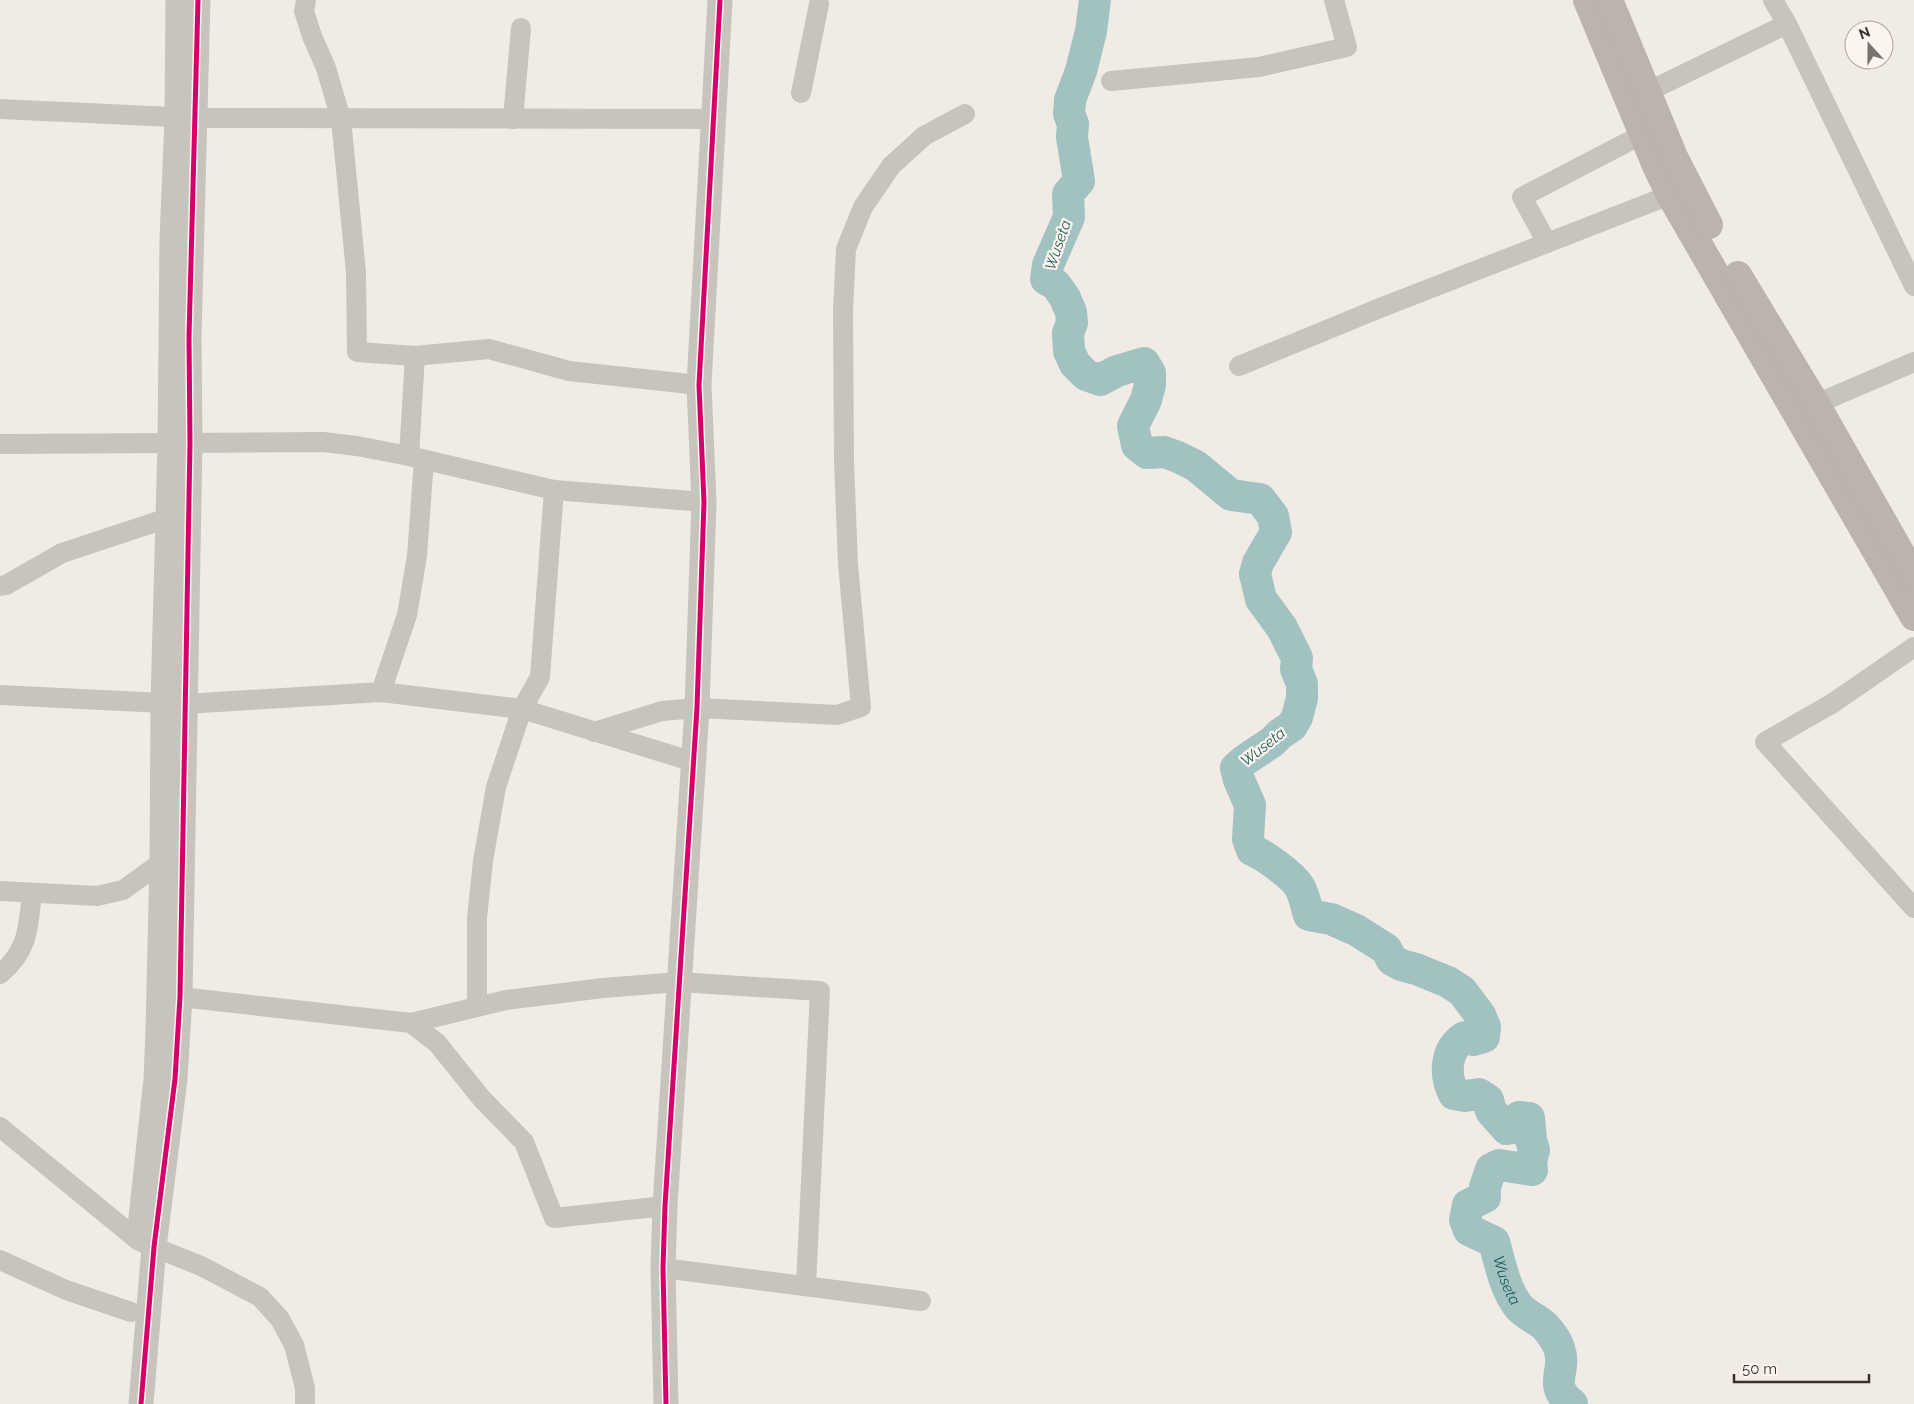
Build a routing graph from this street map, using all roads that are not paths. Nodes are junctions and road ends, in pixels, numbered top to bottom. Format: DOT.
graph roads {
  1 [pos="178,0"];
  2 [pos="198,0"];
  3 [pos="306,0"];
  4 [pos="720,0"];
  5 [pos="1334,0"];
  6 [pos="1587,0"];
  7 [pos="1610,0"];
  8 [pos="1773,0"];
  9 [pos="819,4"];
  10 [pos="1787,24"];
  11 [pos="520,28"];
  12 [pos="1111,81"];
  13 [pos="1647,92"];
  14 [pos="801,93"];
  15 [pos="0,108"];
  16 [pos="965,114"];
  17 [pos="186,118"];
  18 [pos="341,119"];
  19 [pos="513,119"];
  20 [pos="714,119"];
  21 [pos="1643,134"];
  22 [pos="1670,195"];
  23 [pos="1548,243"];
  24 [pos="1914,286"];
  25 [pos="415,356"];
  26 [pos="1914,362"];
  27 [pos="1239,366"];
  28 [pos="698,385"];
  29 [pos="1816,404"];
  30 [pos="180,443"];
  31 [pos="0,444"];
  32 [pos="416,458"];
  33 [pos="1840,468"];
  34 [pos="554,490"];
  35 [pos="704,502"];
  36 [pos="168,518"];
  37 [pos="1914,576"];
  38 [pos="0,586"];
  39 [pos="1914,617"];
  40 [pos="1914,647"];
  41 [pos="381,692"];
  42 [pos="0,695"];
  43 [pos="174,703"];
  44 [pos="522,708"];
  45 [pos="697,708"];
  46 [pos="594,732"];
  47 [pos="694,762"];
  48 [pos="162,862"];
  49 [pos="0,891"];
  50 [pos="32,893"];
  51 [pos="1914,908"];
  52 [pos="0,974"];
  53 [pos="679,982"];
  54 [pos="180,997"];
  55 [pos="477,1007"];
  56 [pos="411,1023"];
  57 [pos="0,1126"];
  58 [pos="665,1206"];
  59 [pos="147,1244"];
  60 [pos="0,1260"];
  61 [pos="663,1268"];
  62 [pos="806,1286"];
  63 [pos="921,1301"];
  64 [pos="131,1312"];
  65 [pos="125,1404"];
  66 [pos="141,1404"];
  67 [pos="305,1404"];
  68 [pos="666,1404"];
  1 -- 17 [label="street"];
  2 -- 17 [label="street"];
  3 -- 18 [label="street"];
  4 -- 20 [label="street"];
  5 -- 12 [label="street"];
  6 -- 21 [label="main road"];
  7 -- 13 [label="main road"];
  8 -- 10 [label="street"];
  9 -- 14 [label="street"];
  10 -- 13 [label="street"];
  10 -- 24 [label="street"];
  11 -- 19 [label="street"];
  13 -- 29 [label="main road"];
  15 -- 17 [label="street"];
  16 -- 45 [label="street"];
  17 -- 18 [label="street"];
  17 -- 30 [label="street"];
  18 -- 19 [label="street"];
  18 -- 25 [label="street"];
  19 -- 20 [label="street"];
  20 -- 28 [label="street"];
  21 -- 22 [label="main road"];
  21 -- 23 [label="street"];
  22 -- 23 [label="street"];
  22 -- 33 [label="main road"];
  23 -- 27 [label="street"];
  25 -- 28 [label="street"];
  25 -- 32 [label="street"];
  26 -- 29 [label="street"];
  28 -- 35 [label="street"];
  29 -- 33 [label="main road"];
  30 -- 31 [label="street"];
  30 -- 32 [label="street"];
  30 -- 36 [label="street"];
  30 -- 43 [label="street"];
  32 -- 34 [label="street"];
  32 -- 41 [label="street"];
  33 -- 37 [label="main road"];
  33 -- 39 [label="main road"];
  34 -- 35 [label="street"];
  34 -- 44 [label="street"];
  35 -- 45 [label="street"];
  36 -- 38 [label="street"];
  36 -- 43 [label="street"];
  40 -- 51 [label="street"];
  41 -- 43 [label="street"];
  41 -- 44 [label="street"];
  42 -- 43 [label="street"];
  43 -- 48 [label="street"];
  43 -- 54 [label="street"];
  44 -- 46 [label="street"];
  44 -- 55 [label="street"];
  45 -- 46 [label="street"];
  45 -- 47 [label="street"];
  46 -- 47 [label="street"];
  47 -- 53 [label="street"];
  48 -- 50 [label="street"];
  48 -- 59 [label="street"];
  49 -- 50 [label="street"];
  50 -- 52 [label="street"];
  53 -- 55 [label="street"];
  53 -- 58 [label="street"];
  53 -- 62 [label="street"];
  54 -- 56 [label="street"];
  54 -- 59 [label="street"];
  55 -- 56 [label="street"];
  56 -- 58 [label="street"];
  57 -- 59 [label="street"];
  58 -- 61 [label="street"];
  59 -- 64 [label="street"];
  59 -- 66 [label="street"];
  59 -- 67 [label="street"];
  60 -- 64 [label="street"];
  61 -- 62 [label="street"];
  61 -- 68 [label="street"];
  62 -- 63 [label="street"];
  64 -- 65 [label="street"];
}
